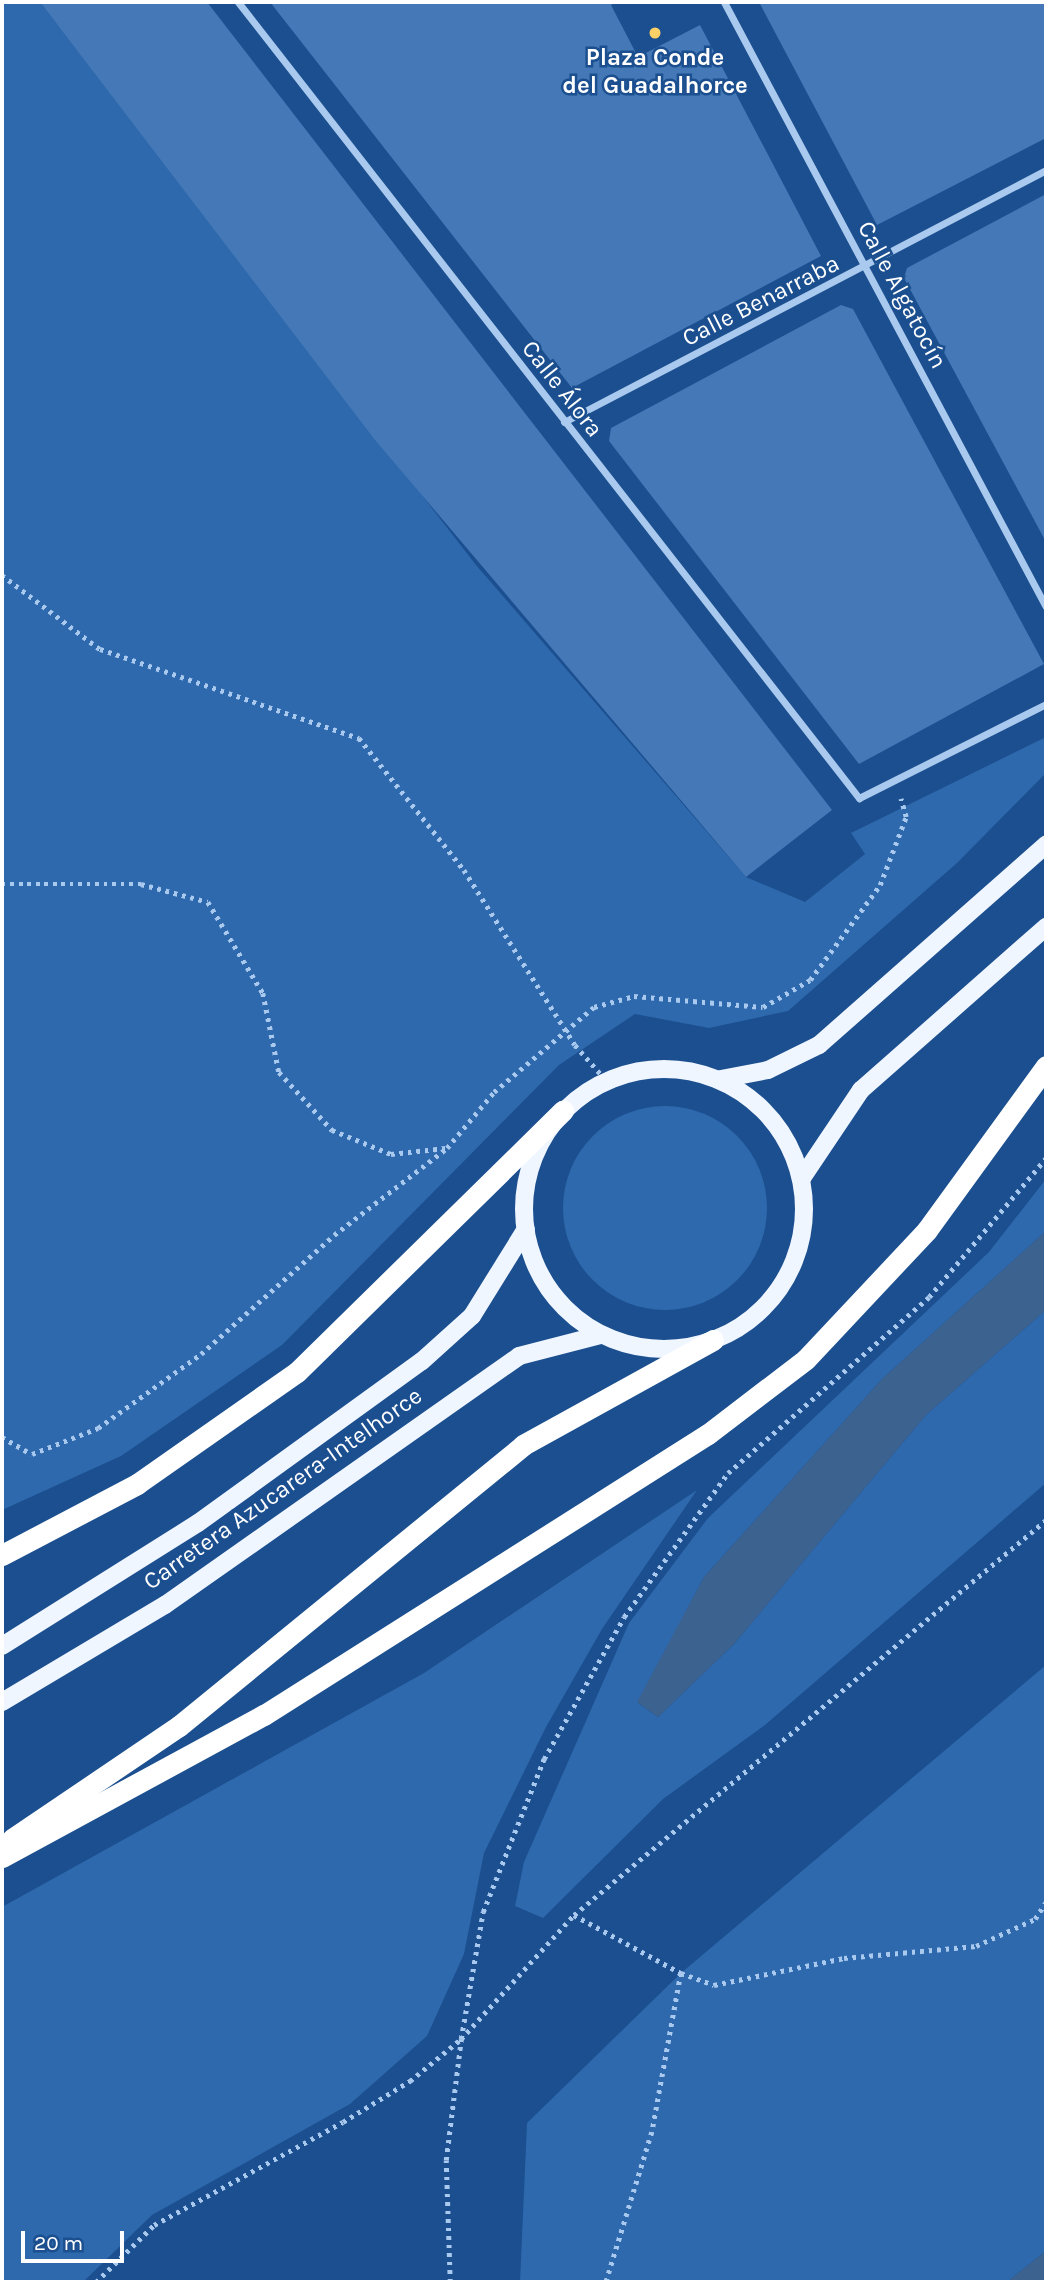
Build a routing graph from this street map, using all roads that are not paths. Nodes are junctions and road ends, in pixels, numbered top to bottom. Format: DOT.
graph roads {
  1 [pos="238,2"];
  2 [pos="724,2"];
  3 [pos="1046,170"];
  4 [pos="867,269"];
  5 [pos="564,422"];
  6 [pos="1046,607"];
  7 [pos="1046,704"];
  8 [pos="1046,845"];
  9 [pos="1046,927"];
  10 [pos="1046,1066"];
  11 [pos="721,1079"];
  12 [pos="563,1111"];
  13 [pos="802,1178"];
  14 [pos="526,1229"];
  15 [pos="600,1335"];
  16 [pos="713,1340"];
  17 [pos="2,1555"];
  18 [pos="2,1646"];
  19 [pos="2,1702"];
  20 [pos="2,1846"];
  21 [pos="2,1857"];
  1 -- 5 [label="street, Calle Álora"];
  2 -- 4 [label="street, Calle Algatocín"];
  3 -- 4 [label="street, Calle Benarraba"];
  4 -- 5 [label="street, Calle Benarraba"];
  4 -- 6 [label="street, Calle Algatocín"];
  5 -- 7 [label="street, Calle Álora"];
  8 -- 11 [label="main road"];
  9 -- 13 [label="main road"];
  10 -- 21 [label="highway"];
  11 -- 12 [label="main road"];
  11 -- 13 [label="main road"];
  12 -- 14 [label="main road"];
  12 -- 17 [label="highway"];
  13 -- 16 [label="main road"];
  14 -- 15 [label="main road"];
  14 -- 18 [label="main road, Carretera Azucarera-Intelhorce"];
  15 -- 16 [label="main road"];
  15 -- 19 [label="main road, Carretera Azucarera-Intelhorce"];
  16 -- 20 [label="highway"];
}
